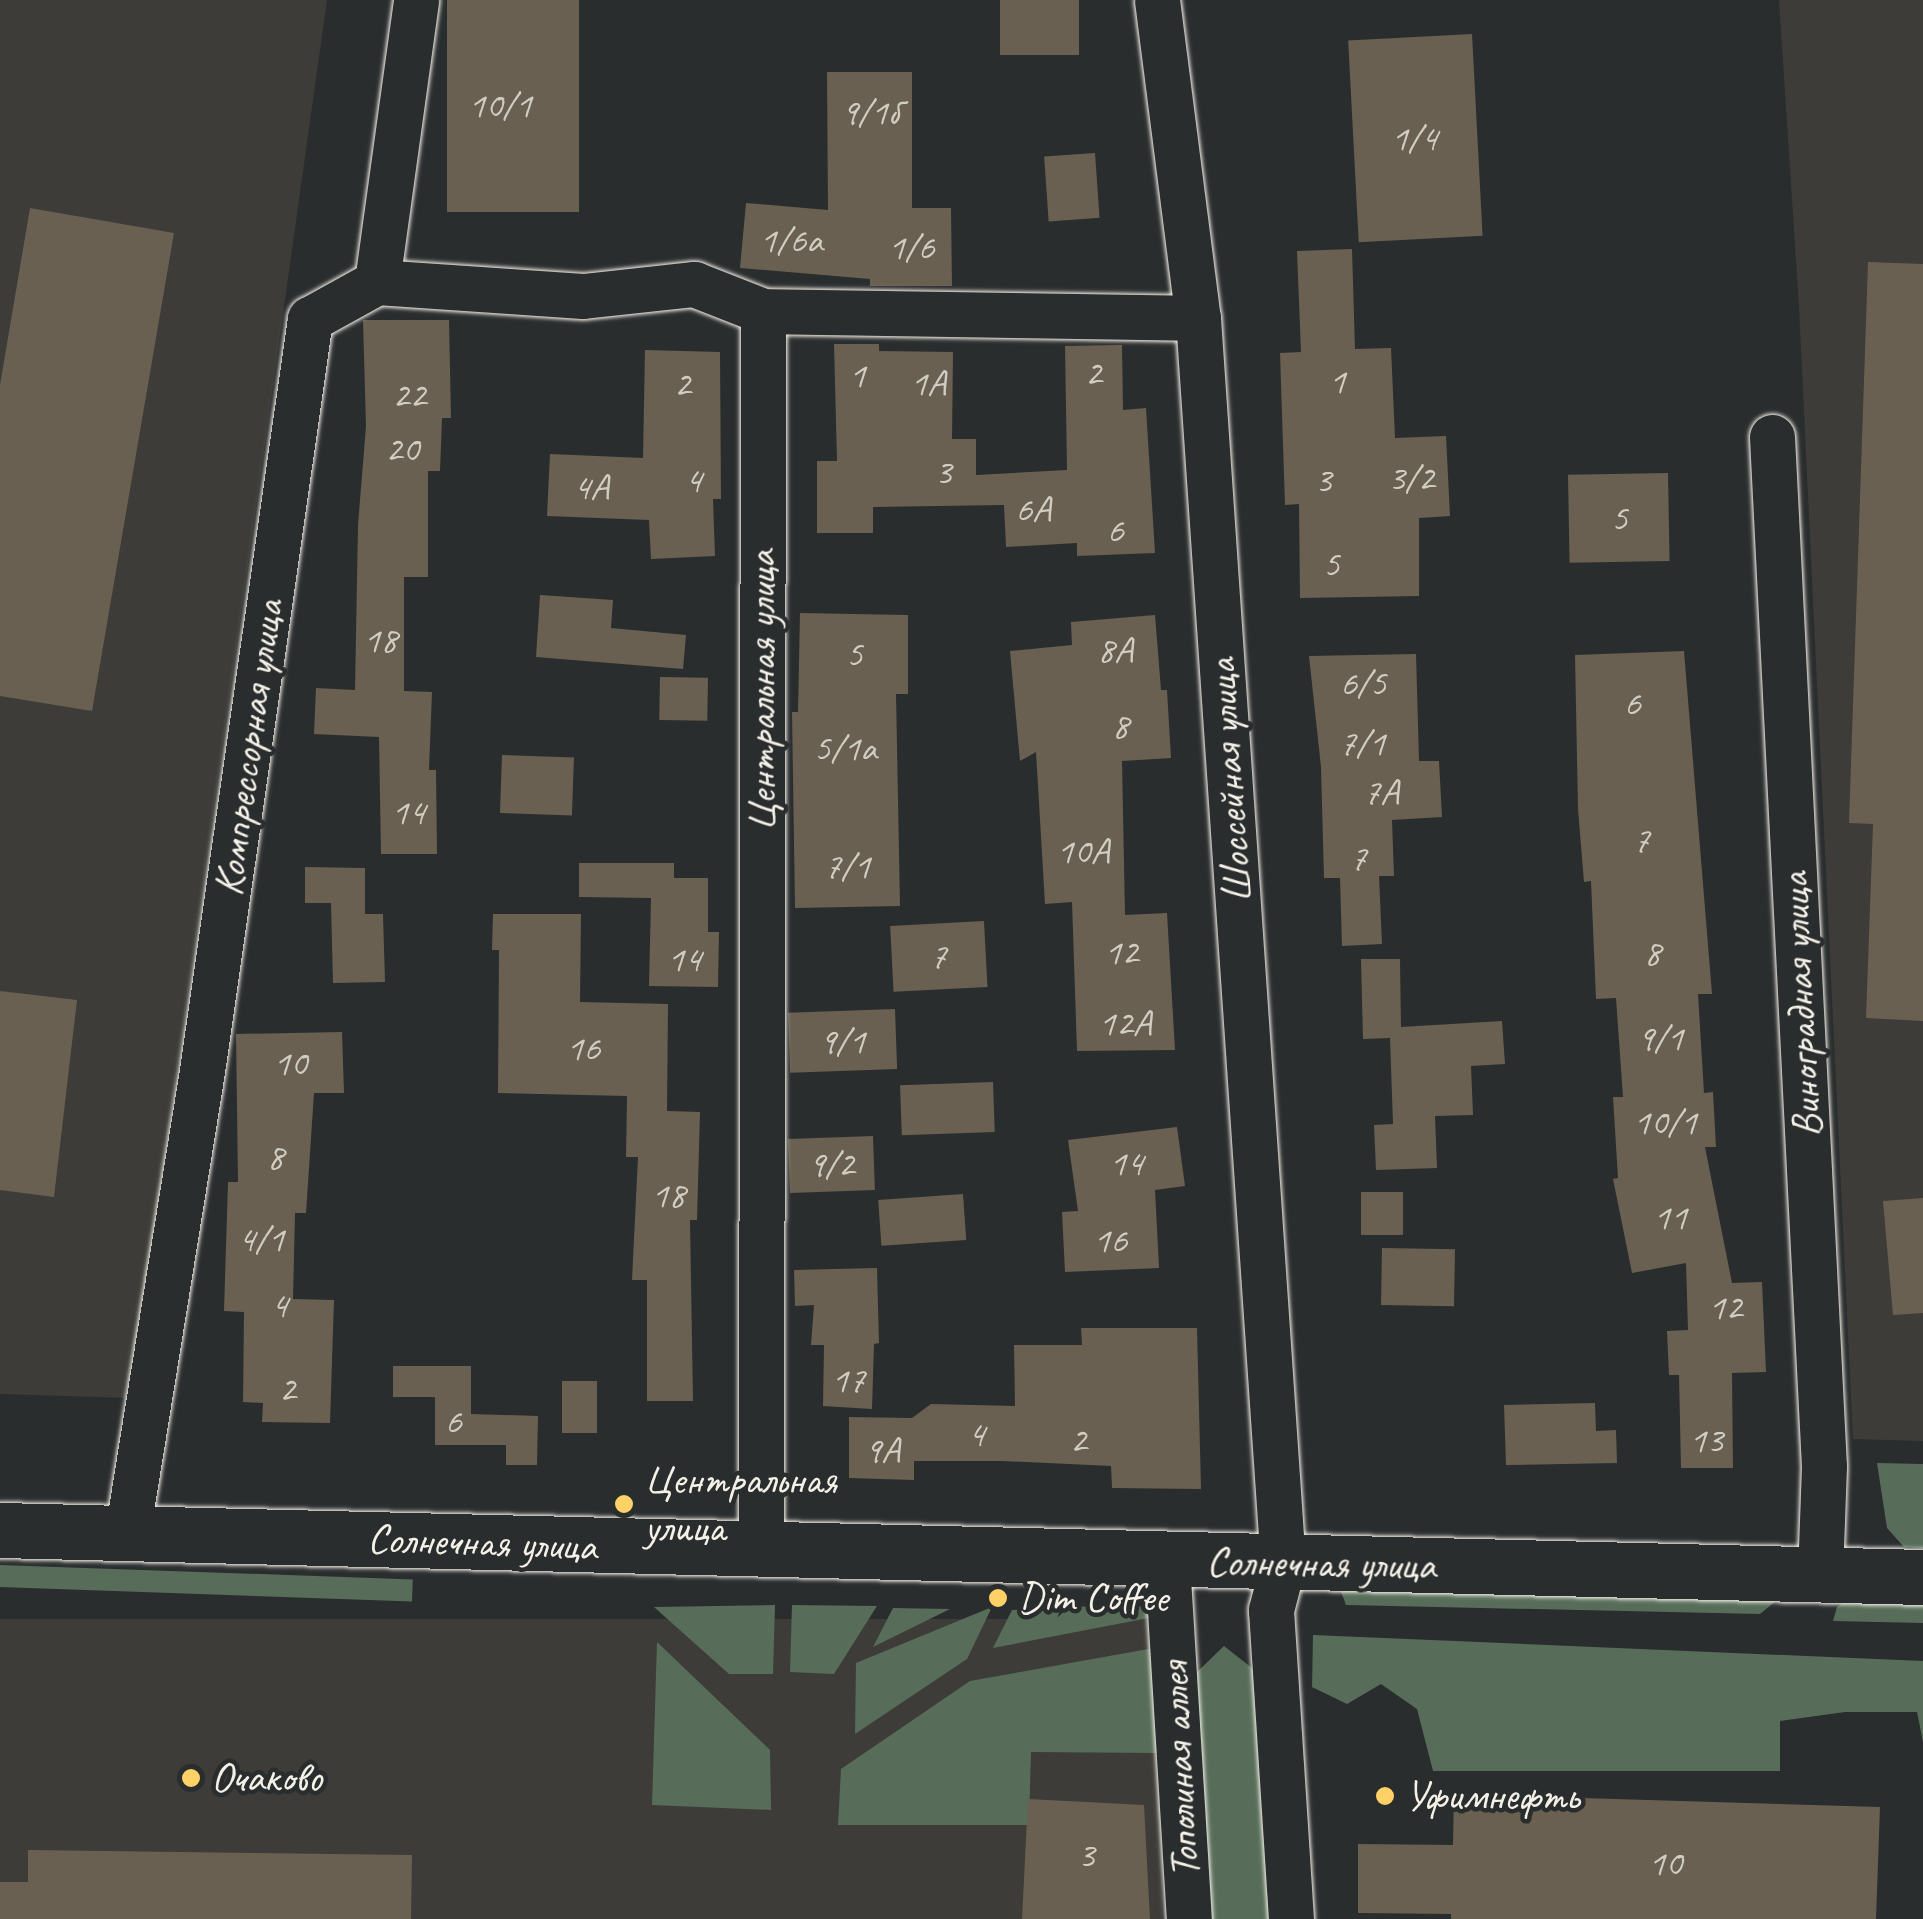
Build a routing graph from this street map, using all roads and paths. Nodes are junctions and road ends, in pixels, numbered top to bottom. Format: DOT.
graph roads {
  1 [pos="416,0"];
  2 [pos="1157,0"];
  3 [pos="377,282"];
  4 [pos="763,311"];
  5 [pos="1198,318"];
  6 [pos="1772,437"];
  7 [pos="0,1530"];
  8 [pos="127,1534"];
  9 [pos="761,1550"];
  10 [pos="1167,1561"];
  11 [pos="1283,1564"];
  12 [pos="1820,1573"];
  13 [pos="1923,1576"];
  14 [pos="1188,1919"];
  15 [pos="1291,1919"];
  1 -- 3 [label="street"];
  2 -- 5 [label="street, Шоссейная улица"];
  3 -- 4 [label="street"];
  3 -- 8 [label="street, Компрессорная улица"];
  4 -- 5 [label="street"];
  4 -- 9 [label="street, Центральная улица"];
  5 -- 11 [label="street, Шоссейная улица"];
  6 -- 12 [label="street, Виноградная улица"];
  7 -- 8 [label="main road, Солнечная улица"];
  8 -- 9 [label="main road, Солнечная улица"];
  9 -- 10 [label="main road, Солнечная улица"];
  10 -- 11 [label="main road, Солнечная улица"];
  10 -- 14 [label="street, Тополиная аллея"];
  11 -- 12 [label="main road, Солнечная улица"];
  11 -- 15 [label="street"];
  12 -- 13 [label="main road, Солнечная улица"];
}
